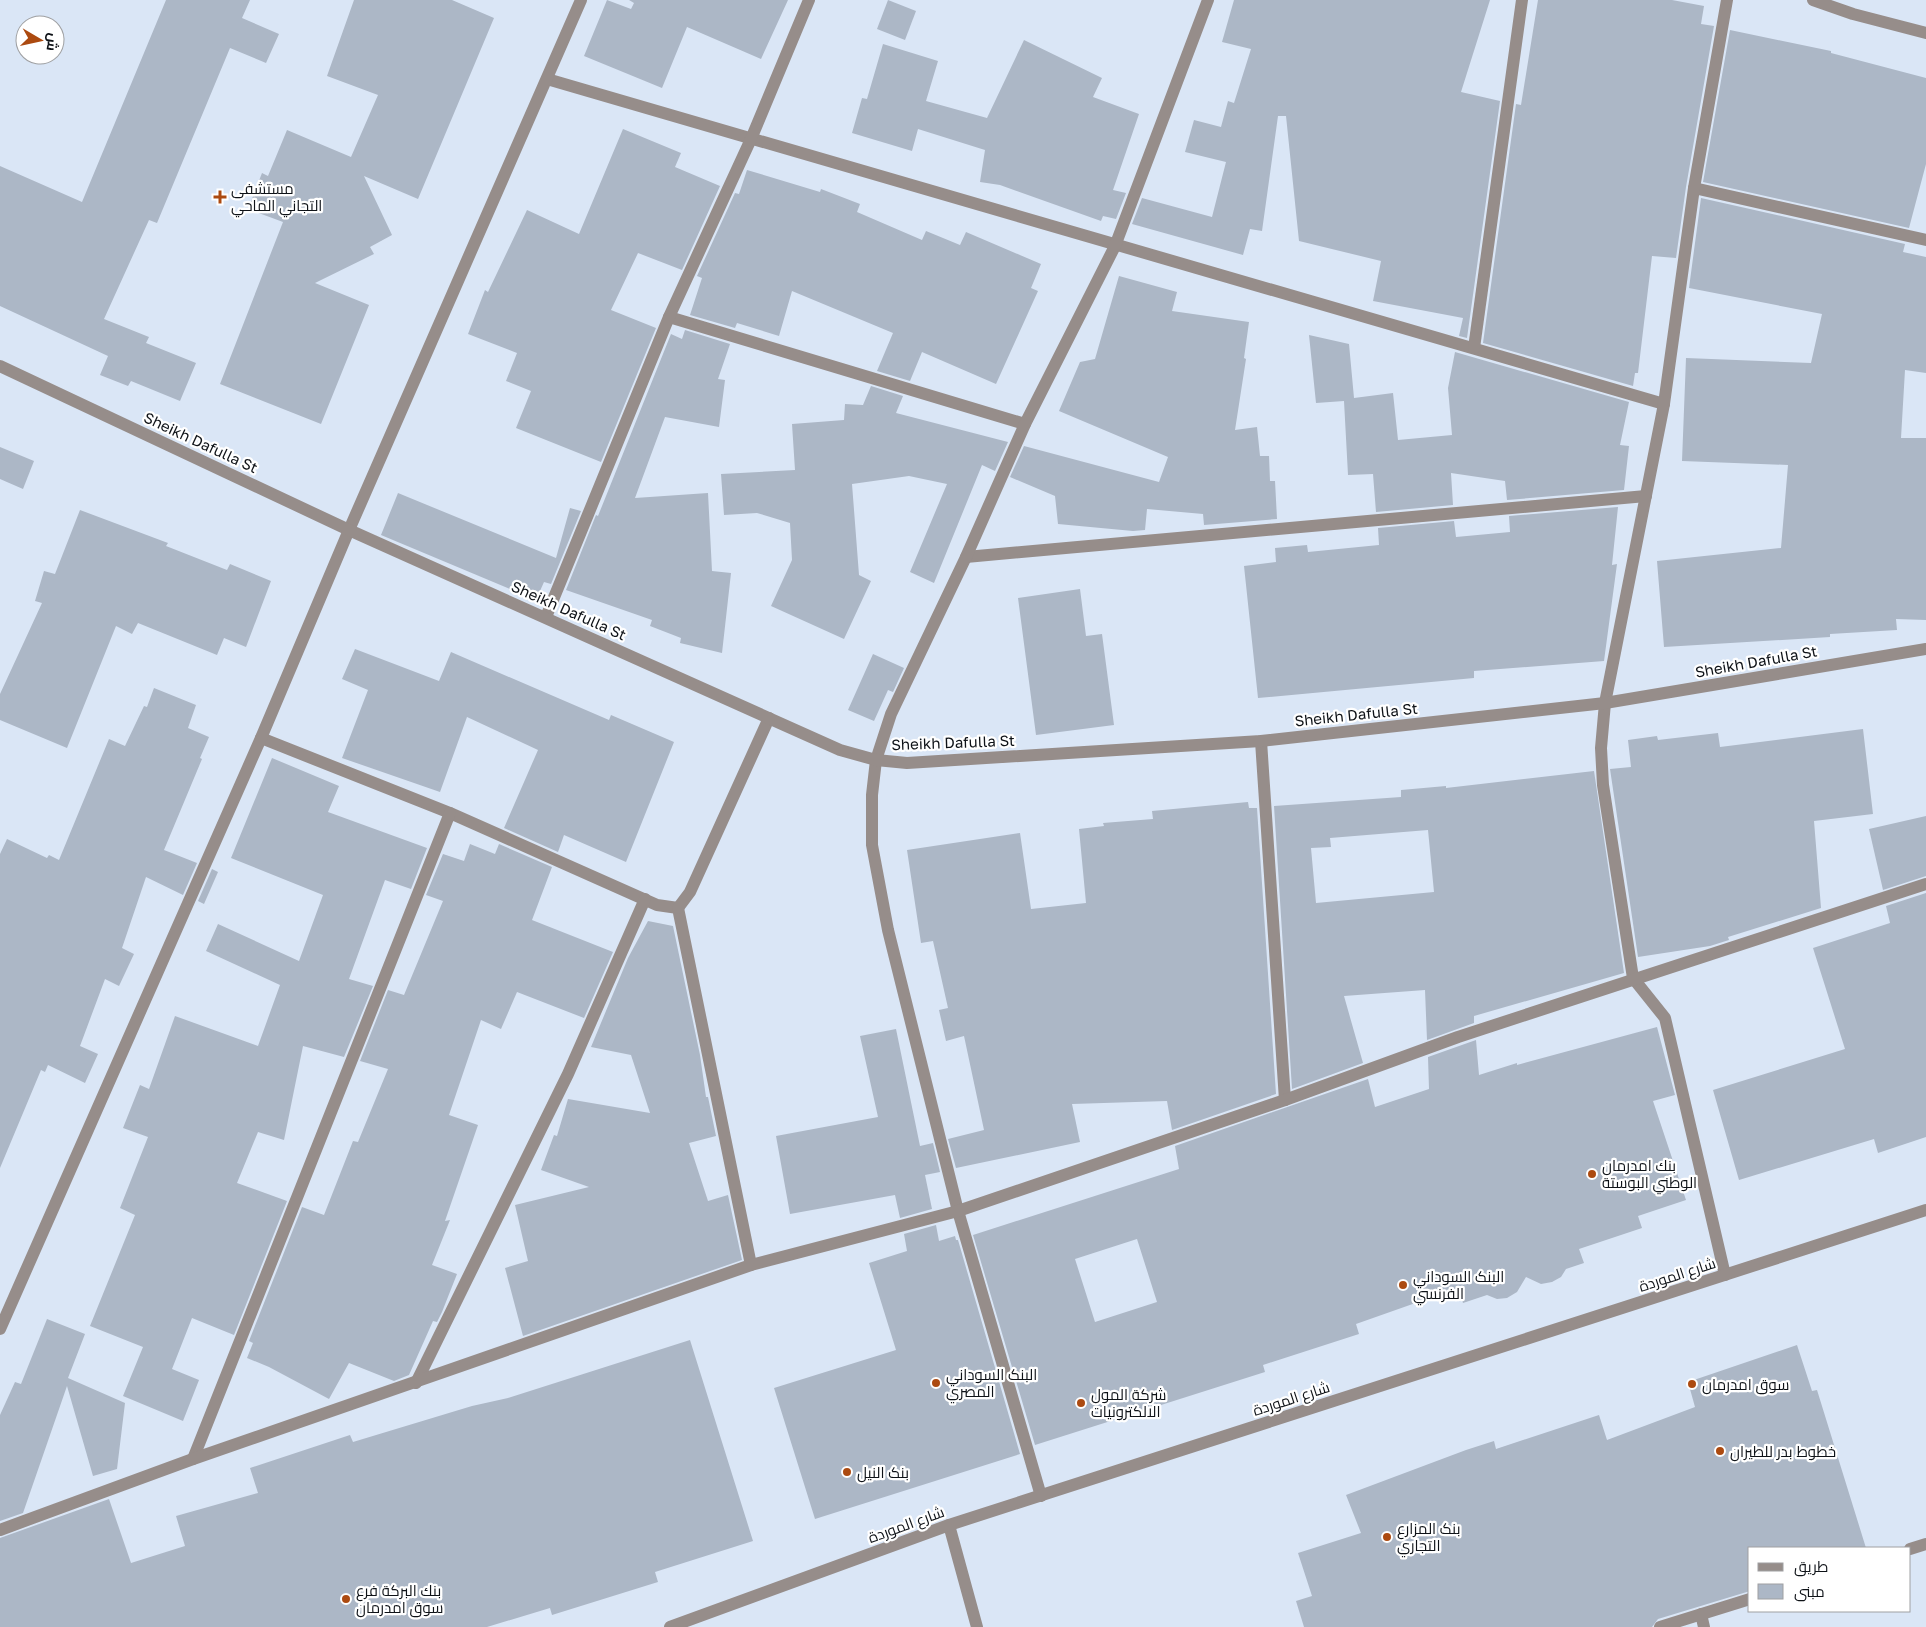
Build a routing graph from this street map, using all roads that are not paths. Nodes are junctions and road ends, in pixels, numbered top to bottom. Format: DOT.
graph roads {
  1 [pos="582,0"];
  2 [pos="809,0"];
  3 [pos="1208,0"];
  4 [pos="1522,0"];
  5 [pos="1727,0"];
  6 [pos="1813,0"];
  7 [pos="1926,33"];
  8 [pos="547,79"];
  9 [pos="750,139"];
  10 [pos="1694,188"];
  11 [pos="1926,240"];
  12 [pos="1115,246"];
  13 [pos="669,317"];
  14 [pos="1474,348"];
  15 [pos="0,366"];
  16 [pos="1664,404"];
  17 [pos="1024,424"];
  18 [pos="1646,496"];
  19 [pos="349,530"];
  20 [pos="966,557"];
  21 [pos="546,618"];
  22 [pos="1926,649"];
  23 [pos="1605,703"];
  24 [pos="769,718"];
  25 [pos="261,738"];
  26 [pos="1261,741"];
  27 [pos="876,760"];
  28 [pos="450,813"];
  29 [pos="1926,884"];
  30 [pos="645,899"];
  31 [pos="678,908"];
  32 [pos="1633,978"];
  33 [pos="1285,1100"];
  34 [pos="1926,1210"];
  35 [pos="958,1211"];
  36 [pos="751,1265"];
  37 [pos="1725,1275"];
  38 [pos="0,1329"];
  39 [pos="416,1383"];
  40 [pos="193,1459"];
  41 [pos="1041,1496"];
  42 [pos="950,1525"];
  43 [pos="0,1530"];
  44 [pos="1926,1544"];
  45 [pos="1911,1549"];
  46 [pos="1748,1599"];
  47 [pos="1701,1614"];
  48 [pos="670,1627"];
  49 [pos="977,1627"];
  50 [pos="1660,1627"];
  51 [pos="1704,1627"];
  1 -- 8 [label="street"];
  2 -- 9 [label="street"];
  3 -- 12 [label="street"];
  4 -- 14 [label="street"];
  5 -- 10 [label="street"];
  6 -- 7 [label="street"];
  8 -- 9 [label="street"];
  8 -- 19 [label="street"];
  9 -- 12 [label="street"];
  9 -- 13 [label="street"];
  10 -- 11 [label="street"];
  10 -- 16 [label="street"];
  12 -- 14 [label="street"];
  12 -- 17 [label="street"];
  13 -- 17 [label="street"];
  13 -- 21 [label="street"];
  14 -- 16 [label="street"];
  15 -- 19 [label="street, Sheikh Dafulla St"];
  16 -- 18 [label="street"];
  17 -- 20 [label="street"];
  18 -- 20 [label="street"];
  18 -- 23 [label="street"];
  19 -- 21 [label="street, Sheikh Dafulla St"];
  19 -- 25 [label="street"];
  20 -- 27 [label="street"];
  21 -- 24 [label="street, Sheikh Dafulla St"];
  22 -- 23 [label="street, Sheikh Dafulla St"];
  23 -- 26 [label="street, Sheikh Dafulla St"];
  23 -- 32 [label="street"];
  24 -- 27 [label="street, Sheikh Dafulla St"];
  24 -- 31 [label="street"];
  25 -- 28 [label="street"];
  25 -- 38 [label="street"];
  26 -- 27 [label="street, Sheikh Dafulla St"];
  26 -- 33 [label="street"];
  27 -- 35 [label="street"];
  28 -- 30 [label="street"];
  28 -- 40 [label="street"];
  29 -- 32 [label="street"];
  30 -- 31 [label="street"];
  30 -- 39 [label="street"];
  31 -- 36 [label="street"];
  32 -- 33 [label="street"];
  32 -- 37 [label="street"];
  33 -- 35 [label="street"];
  34 -- 37 [label="street, شارع الموردة"];
  35 -- 36 [label="street"];
  35 -- 41 [label="street"];
  36 -- 39 [label="street"];
  37 -- 41 [label="street, شارع الموردة"];
  39 -- 40 [label="street"];
  40 -- 43 [label="street"];
  41 -- 42 [label="street, شارع الموردة"];
  42 -- 48 [label="street, شارع الموردة"];
  42 -- 49 [label="street"];
  44 -- 45 [label="street"];
  46 -- 47 [label="street"];
  47 -- 50 [label="street"];
  47 -- 51 [label="street"];
}
